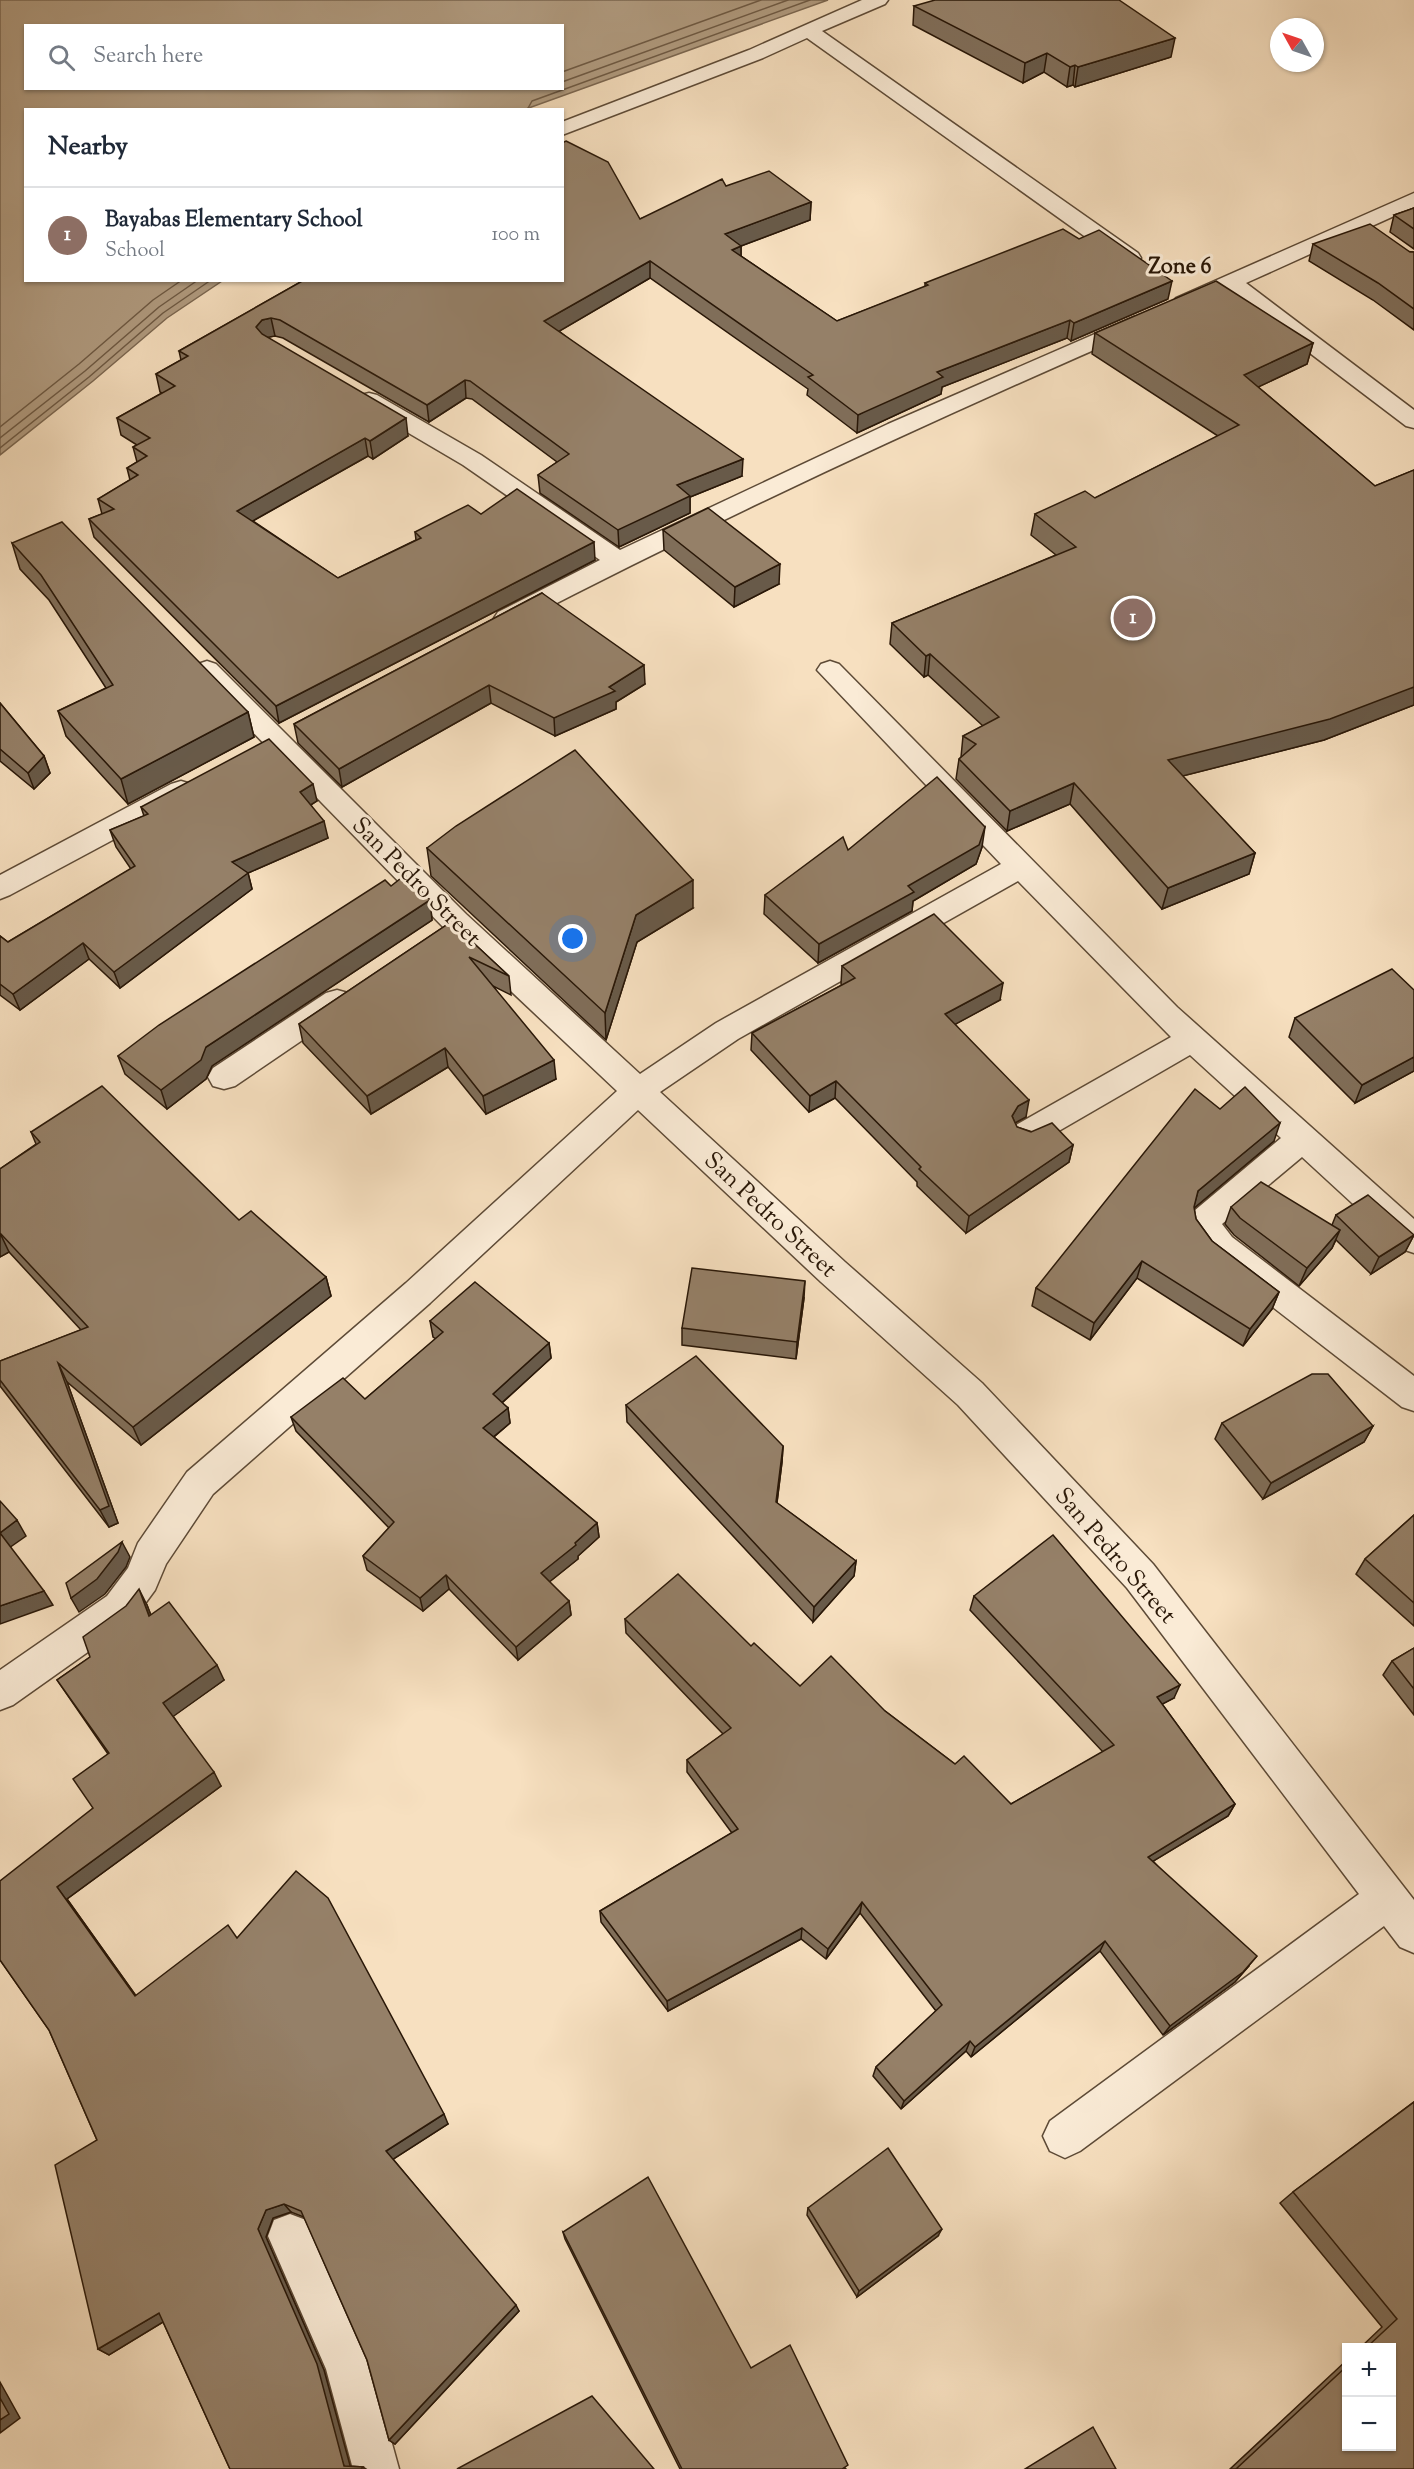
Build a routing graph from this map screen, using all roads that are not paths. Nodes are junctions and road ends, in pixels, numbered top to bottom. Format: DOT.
graph roads {
  1 [pos="878,0"];
  2 [pos="808,30"];
  3 [pos="564,128"];
  4 [pos="1414,199"];
  5 [pos="1142,267"];
  6 [pos="1231,283"];
  7 [pos="353,391"];
  8 [pos="1414,421"];
  9 [pos="617,560"];
  10 [pos="492,626"];
  11 [pos="193,656"];
  12 [pos="830,670"];
  13 [pos="204,778"];
  14 [pos="1021,866"];
  15 [pos="0,888"];
  16 [pos="359,986"];
  17 [pos="1193,1039"];
  18 [pos="224,1077"];
  19 [pos="639,1090"];
  20 [pos="1027,1134"];
  21 [pos="1302,1139"];
  22 [pos="1414,1239"];
  23 [pos="1414,1396"];
  24 [pos="0,1692"];
  25 [pos="1388,1898"];
  26 [pos="1414,1933"];
  27 [pos="1065,2136"];
  28 [pos="290,2236"];
  29 [pos="376,2469"];
  1 -- 2 [label="street"];
  2 -- 3 [label="street"];
  2 -- 5 [label="street"];
  4 -- 6 [label="street"];
  6 -- 8 [label="street"];
  6 -- 9 [label="street"];
  7 -- 9 [label="street"];
  9 -- 10 [label="street"];
  11 -- 19 [label="street, San Pedro Street"];
  12 -- 14 [label="street"];
  13 -- 15 [label="street"];
  14 -- 17 [label="street"];
  14 -- 19 [label="street"];
  16 -- 18 [label="street"];
  17 -- 20 [label="street"];
  17 -- 21 [label="street"];
  19 -- 24 [label="street"];
  19 -- 25 [label="street, San Pedro Street"];
  21 -- 22 [label="street"];
  21 -- 23 [label="street"];
  25 -- 26 [label="street, San Pedro Street"];
  25 -- 27 [label="street"];
  28 -- 29 [label="street"];
}
